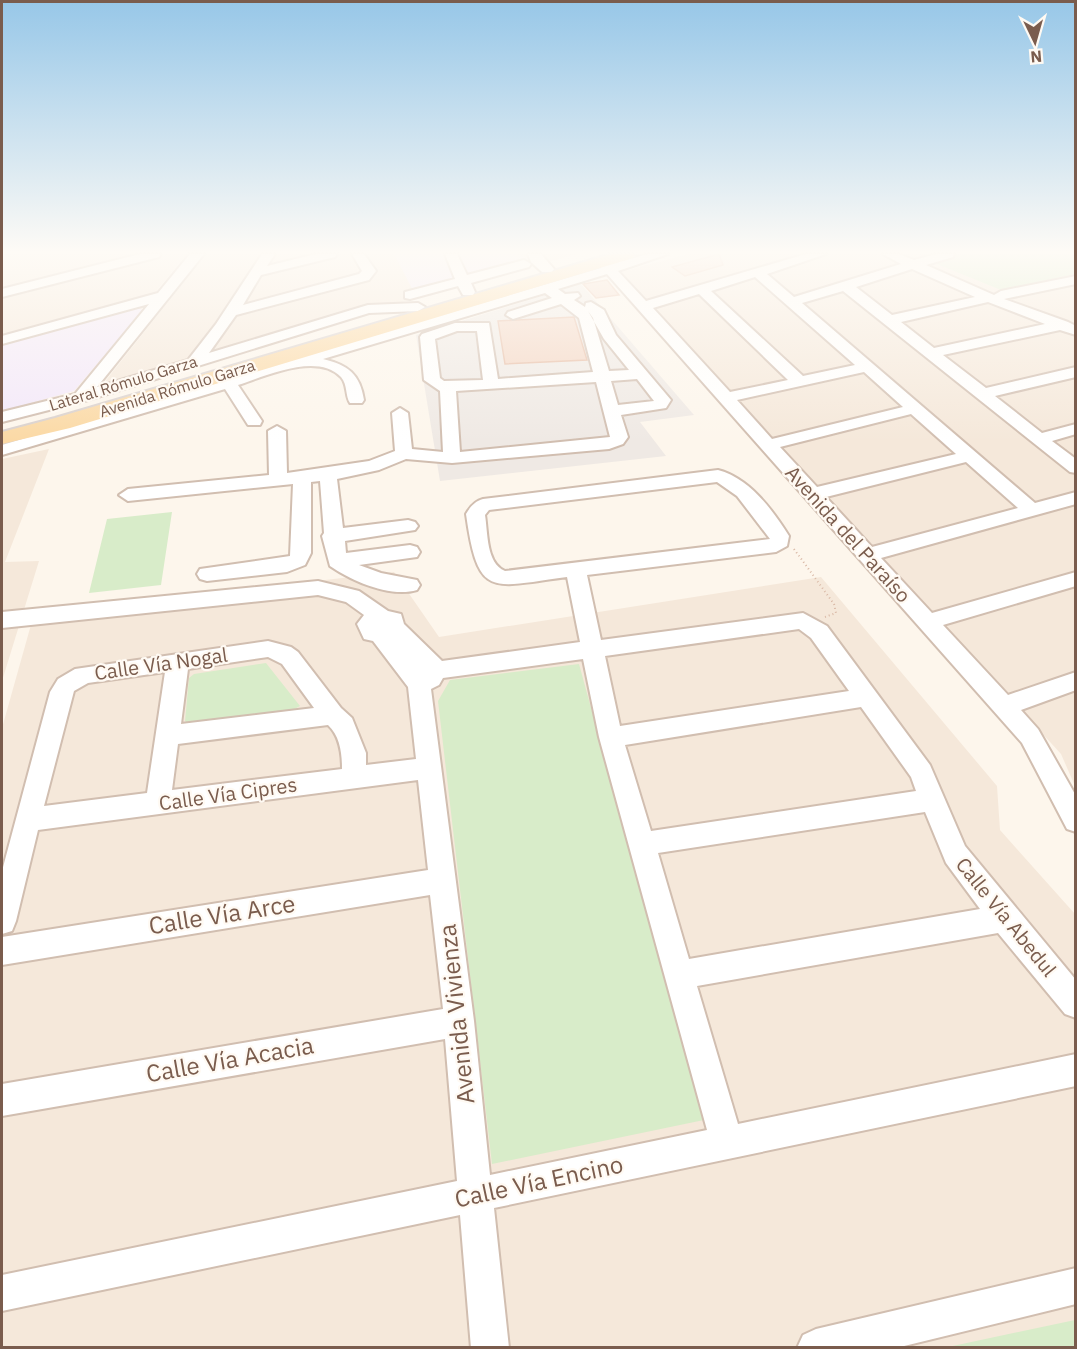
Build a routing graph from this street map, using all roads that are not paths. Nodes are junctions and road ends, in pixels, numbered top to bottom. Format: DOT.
graph roads {
  1 [pos="85,317"];
  2 [pos="146,317"];
  3 [pos="228,317"];
  4 [pos="360,317"];
  5 [pos="424,317"];
  6 [pos="426,317"];
  7 [pos="589,317"];
  8 [pos="651,317"];
  9 [pos="731,317"];
  10 [pos="809,317"];
  11 [pos="887,317"];
  12 [pos="905,317"];
  13 [pos="1050,317"];
  14 [pos="891,320"];
  15 [pos="595,322"];
  16 [pos="1072,325"];
  17 [pos="222,326"];
  18 [pos="2,339"];
  19 [pos="239,353"];
  20 [pos="932,353"];
  21 [pos="286,355"];
  22 [pos="627,357"];
  23 [pos="597,359"];
  24 [pos="307,360"];
  25 [pos="867,367"];
  26 [pos="190,368"];
  27 [pos="1076,372"];
  28 [pos="641,374"];
  29 [pos="603,378"];
  30 [pos="799,381"];
  31 [pos="230,384"];
  32 [pos="491,384"];
  33 [pos="447,386"];
  34 [pos="982,394"];
  35 [pos="726,398"];
  36 [pos="356,400"];
  37 [pos="78,402"];
  38 [pos="913,409"];
  39 [pos="614,411"];
  40 [pos="400,412"];
  41 [pos="2,417"];
  42 [pos="254,421"];
  43 [pos="2,426"];
  44 [pos="1076,429"];
  45 [pos="277,431"];
  46 [pos="1039,439"];
  47 [pos="768,445"];
  48 [pos="2,448"];
  49 [pos="404,454"];
  50 [pos="968,456"];
  51 [pos="452,458"];
  52 [pos="1076,468"];
  53 [pos="328,475"];
  54 [pos="302,479"];
  55 [pos="278,481"];
  56 [pos="814,494"];
  57 [pos="128,495"];
  58 [pos="1072,503"];
  59 [pos="1032,510"];
  60 [pos="408,526"];
  61 [pos="333,536"];
  62 [pos="410,552"];
  63 [pos="867,555"];
  64 [pos="337,561"];
  65 [pos="576,571"];
  66 [pos="207,574"];
  67 [pos="1076,579"];
  68 [pos="410,585"];
  69 [pos="2,620"];
  70 [pos="927,622"];
  71 [pos="381,625"];
  72 [pos="2,633"];
  73 [pos="591,648"];
  74 [pos="178,661"];
  75 [pos="423,669"];
  76 [pos="1076,681"];
  77 [pos="867,697"];
  78 [pos="1004,706"];
  79 [pos="333,715"];
  80 [pos="168,735"];
  81 [pos="611,737"];
  82 [pos="429,768"];
  83 [pos="354,777"];
  84 [pos="932,800"];
  85 [pos="158,803"];
  86 [pos="1073,811"];
  87 [pos="26,820"];
  88 [pos="641,844"];
  89 [pos="443,880"];
  90 [pos="1004,918"];
  91 [pos="2,921"];
  92 [pos="2,951"];
  93 [pos="679,975"];
  94 [pos="1076,1003"];
  95 [pos="459,1021"];
  96 [pos="1076,1070"];
  97 [pos="2,1100"];
  98 [pos="727,1142"];
  99 [pos="475,1196"];
  100 [pos="1076,1286"];
  101 [pos="2,1293"];
  102 [pos="490,1347"];
  103 [pos="816,1347"];
  1 -- 18 [label="street"];
  2 -- 37 [label="street"];
  3 -- 17 [label="street"];
  4 -- 19 [label="main road, Avenida Rómulo Garza"];
  5 -- 21 [label="main road, Avenida Rómulo Garza"];
  6 -- 24 [label="street, Lateral Rómulo Garza"];
  7 -- 15 [label="street"];
  8 -- 35 [label="street, Avenida del Paraíso"];
  9 -- 30 [label="street"];
  10 -- 25 [label="street"];
  11 -- 14 [label="street"];
  12 -- 14 [label="street"];
  13 -- 16 [label="street"];
  14 -- 20 [label="street"];
  15 -- 22 [label="street"];
  15 -- 23 [label="street"];
  16 -- 20 [label="street"];
  17 -- 19 [label="street"];
  17 -- 26 [label="street"];
  19 -- 26 [label="main road, Avenida Rómulo Garza"];
  20 -- 34 [label="street"];
  21 -- 24 [label="street"];
  21 -- 48 [label="main road, Avenida Rómulo Garza"];
  22 -- 23 [label="street"];
  22 -- 28 [label="street"];
  23 -- 29 [label="street"];
  24 -- 31 [label="street, Lateral Rómulo Garza"];
  24 -- 36 [label="street"];
  25 -- 30 [label="street"];
  25 -- 38 [label="street"];
  26 -- 37 [label="main road, Avenida Rómulo Garza"];
  27 -- 34 [label="street"];
  28 -- 29 [label="street"];
  28 -- 39 [label="street"];
  29 -- 32 [label="street"];
  29 -- 39 [label="street"];
  30 -- 35 [label="street"];
  31 -- 42 [label="street"];
  31 -- 48 [label="street, Lateral Rómulo Garza"];
  32 -- 33 [label="street"];
  32 -- 33 [label="street"];
  33 -- 51 [label="street"];
  34 -- 46 [label="street"];
  35 -- 47 [label="street, Avenida del Paraíso"];
  37 -- 41 [label="street, Lateral Rómulo Garza"];
  37 -- 43 [label="main road, Avenida Rómulo Garza"];
  38 -- 47 [label="street"];
  38 -- 50 [label="street"];
  39 -- 51 [label="street"];
  40 -- 49 [label="street"];
  44 -- 46 [label="street"];
  45 -- 55 [label="street"];
  46 -- 52 [label="street"];
  47 -- 56 [label="street, Avenida del Paraíso"];
  49 -- 51 [label="street"];
  49 -- 53 [label="street"];
  50 -- 56 [label="street"];
  50 -- 59 [label="street"];
  53 -- 54 [label="street"];
  53 -- 61 [label="street"];
  54 -- 55 [label="street"];
  54 -- 66 [label="street"];
  55 -- 57 [label="street"];
  56 -- 63 [label="street, Avenida del Paraíso"];
  58 -- 59 [label="street"];
  59 -- 63 [label="street"];
  60 -- 61 [label="street"];
  61 -- 64 [label="street"];
  62 -- 64 [label="street"];
  63 -- 70 [label="street, Avenida del Paraíso"];
  64 -- 68 [label="street"];
  65 -- 65 [label="street"];
  65 -- 73 [label="street"];
  67 -- 70 [label="street"];
  69 -- 71 [label="street"];
  70 -- 78 [label="street, Avenida del Paraíso"];
  71 -- 72 [label="street"];
  71 -- 75 [label="street"];
  73 -- 75 [label="street"];
  73 -- 77 [label="street, Calle Vía Abedul"];
  73 -- 81 [label="street"];
  74 -- 79 [label="street, Calle Vía Nogal"];
  74 -- 80 [label="street"];
  74 -- 87 [label="street, Calle Vía Nogal"];
  75 -- 82 [label="street, Avenida Vivienza"];
  76 -- 78 [label="street"];
  77 -- 81 [label="street"];
  77 -- 84 [label="street, Calle Vía Abedul"];
  78 -- 86 [label="street, Avenida del Paraíso"];
  79 -- 80 [label="street"];
  79 -- 83 [label="street, Calle Vía Nogal"];
  80 -- 85 [label="street"];
  81 -- 88 [label="street"];
  82 -- 83 [label="street, Calle Vía Cipres"];
  82 -- 89 [label="street, Avenida Vivienza"];
  83 -- 85 [label="street, Calle Vía Cipres"];
  84 -- 88 [label="street"];
  84 -- 90 [label="street, Calle Vía Abedul"];
  85 -- 87 [label="street, Calle Vía Cipres"];
  87 -- 91 [label="street, Calle Vía Nogal"];
  88 -- 93 [label="street"];
  89 -- 92 [label="street, Calle Vía Arce"];
  89 -- 95 [label="street, Avenida Vivienza"];
  90 -- 93 [label="street"];
  90 -- 94 [label="street, Calle Vía Abedul"];
  93 -- 98 [label="street"];
  95 -- 97 [label="street, Calle Vía Acacia"];
  95 -- 99 [label="street, Avenida Vivienza"];
  96 -- 98 [label="street, Calle Vía Encino"];
  98 -- 99 [label="street, Calle Vía Encino"];
  99 -- 101 [label="street, Calle Vía Encino"];
  99 -- 102 [label="street, Avenida Vivienza"];
  100 -- 103 [label="street"];
}
